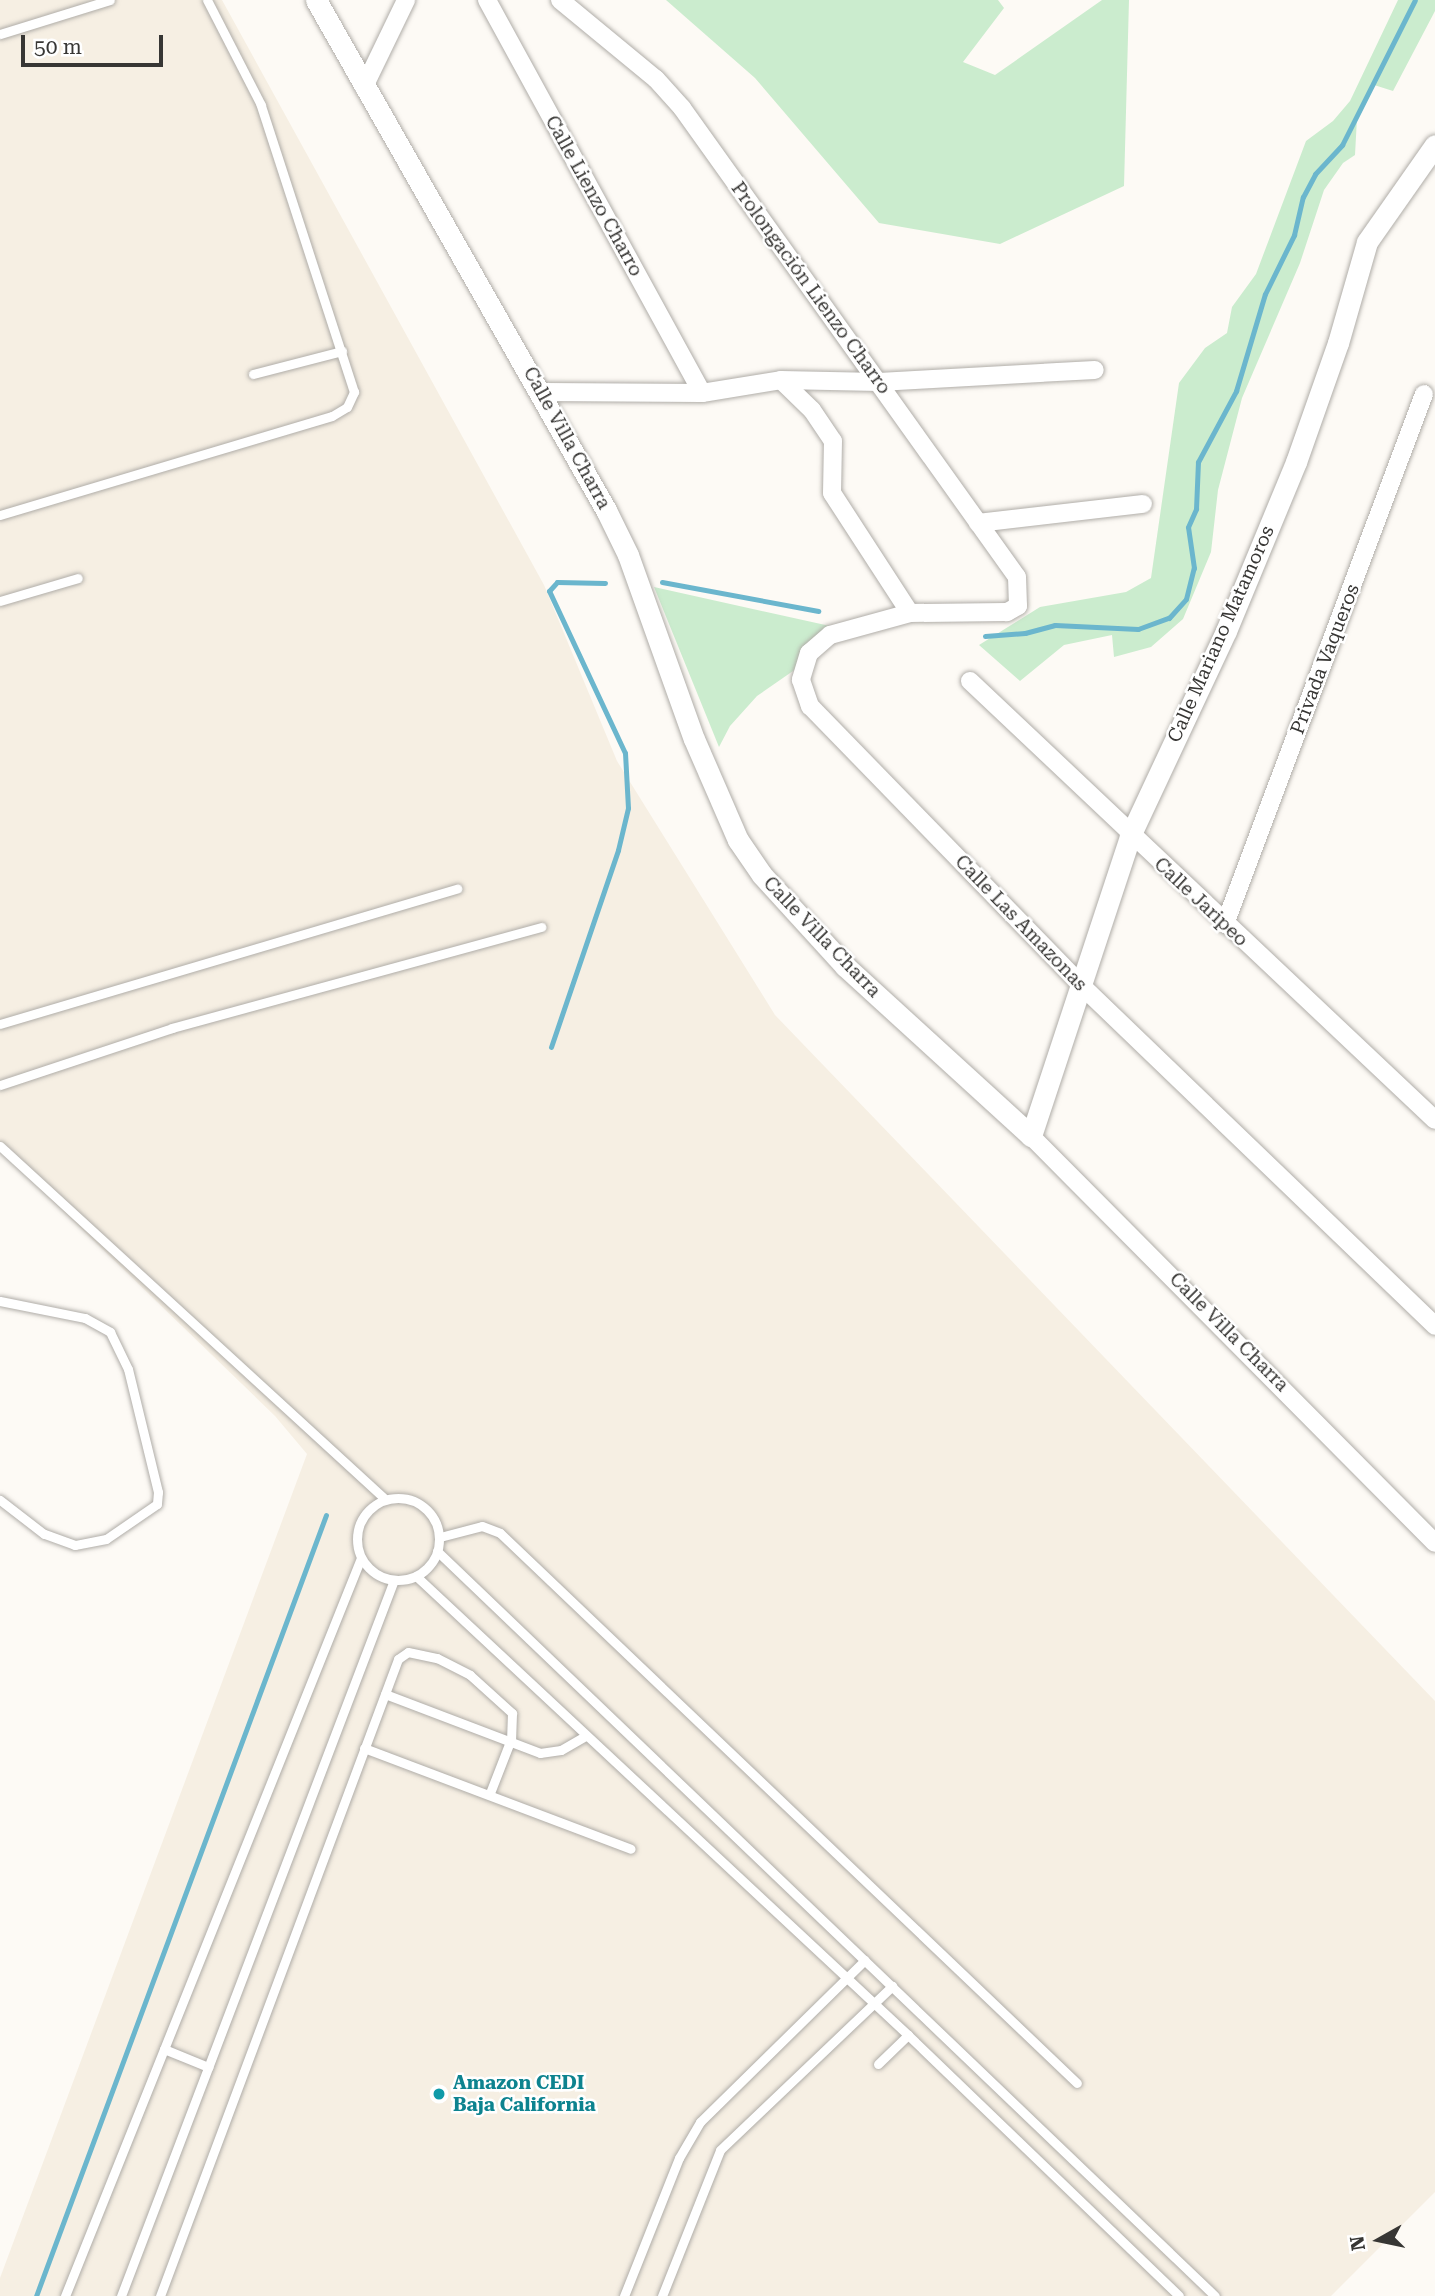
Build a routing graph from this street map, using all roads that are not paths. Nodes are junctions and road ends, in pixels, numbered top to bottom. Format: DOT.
graph roads {
  1 [pos="110,0"];
  2 [pos="207,0"];
  3 [pos="316,0"];
  4 [pos="406,0"];
  5 [pos="487,0"];
  6 [pos="560,0"];
  7 [pos="0,34"];
  8 [pos="364,87"];
  9 [pos="1435,145"];
  10 [pos="342,351"];
  11 [pos="1095,370"];
  12 [pos="253,374"];
  13 [pos="782,380"];
  14 [pos="879,382"];
  15 [pos="542,392"];
  16 [pos="702,393"];
  17 [pos="1424,394"];
  18 [pos="1143,504"];
  19 [pos="0,515"];
  20 [pos="978,523"];
  21 [pos="78,578"];
  22 [pos="0,601"];
  23 [pos="1018,606"];
  24 [pos="910,613"];
  25 [pos="970,681"];
  26 [pos="1129,836"];
  27 [pos="457,890"];
  28 [pos="1225,924"];
  29 [pos="541,927"];
  30 [pos="1082,986"];
  31 [pos="0,1024"];
  32 [pos="0,1085"];
  33 [pos="1435,1120"];
  34 [pos="1031,1136"];
  35 [pos="0,1146"];
  36 [pos="0,1301"];
  37 [pos="1435,1326"];
  38 [pos="385,1499"];
  39 [pos="0,1500"];
  40 [pos="440,1537"];
  41 [pos="1435,1542"];
  42 [pos="437,1551"];
  43 [pos="361,1558"];
  44 [pos="416,1576"];
  45 [pos="394,1580"];
  46 [pos="385,1694"];
  47 [pos="585,1736"];
  48 [pos="511,1739"];
  49 [pos="364,1748"];
  50 [pos="490,1793"];
  51 [pos="631,1849"];
  52 [pos="865,1960"];
  53 [pos="845,1977"];
  54 [pos="892,1986"];
  55 [pos="874,2003"];
  56 [pos="908,2035"];
  57 [pos="164,2049"];
  58 [pos="878,2064"];
  59 [pos="208,2067"];
  60 [pos="1077,2083"];
  61 [pos="65,2296"];
  62 [pos="121,2296"];
  63 [pos="160,2296"];
  64 [pos="624,2296"];
  65 [pos="662,2296"];
  66 [pos="1179,2296"];
  67 [pos="1215,2296"];
  1 -- 7 [label="lane"];
  2 -- 10 [label="lane"];
  3 -- 8 [label="street, Calle Villa Charra"];
  4 -- 8 [label="street"];
  5 -- 16 [label="street, Calle Lienzo Charro"];
  6 -- 14 [label="street, Prolongación Lienzo Charro"];
  8 -- 15 [label="street, Calle Villa Charra"];
  9 -- 26 [label="street, Calle Mariano Matamoros"];
  10 -- 12 [label="lane"];
  10 -- 19 [label="lane"];
  11 -- 14 [label="street"];
  13 -- 14 [label="street"];
  13 -- 16 [label="street"];
  13 -- 24 [label="street"];
  14 -- 20 [label="street, Prolongación Lienzo Charro"];
  15 -- 16 [label="street"];
  15 -- 34 [label="street, Calle Villa Charra"];
  17 -- 28 [label="street, Privada Vaqueros"];
  18 -- 20 [label="street"];
  20 -- 23 [label="street, Prolongación Lienzo Charro"];
  21 -- 22 [label="lane"];
  23 -- 24 [label="street, Calle Las Amazonas"];
  24 -- 30 [label="street, Calle Las Amazonas"];
  25 -- 26 [label="street, Calle Jaripeo"];
  26 -- 28 [label="street, Calle Jaripeo"];
  26 -- 30 [label="street, Calle Mariano Matamoros"];
  27 -- 31 [label="lane"];
  28 -- 33 [label="street, Calle Jaripeo"];
  29 -- 32 [label="lane"];
  30 -- 34 [label="street, Calle Mariano Matamoros"];
  30 -- 37 [label="street, Calle Las Amazonas"];
  34 -- 41 [label="street, Calle Villa Charra"];
  35 -- 38 [label="lane"];
  36 -- 39 [label="lane"];
  38 -- 40 [label="lane"];
  38 -- 43 [label="lane"];
  40 -- 42 [label="lane"];
  40 -- 60 [label="lane"];
  42 -- 44 [label="lane"];
  42 -- 52 [label="lane"];
  43 -- 45 [label="lane"];
  43 -- 57 [label="lane"];
  44 -- 45 [label="lane"];
  44 -- 47 [label="lane"];
  45 -- 59 [label="lane"];
  46 -- 48 [label="lane"];
  46 -- 48 [label="lane"];
  46 -- 49 [label="lane"];
  47 -- 48 [label="lane"];
  47 -- 53 [label="lane"];
  48 -- 50 [label="lane"];
  49 -- 50 [label="lane"];
  49 -- 63 [label="lane"];
  50 -- 51 [label="lane"];
  52 -- 53 [label="lane"];
  52 -- 54 [label="lane"];
  53 -- 55 [label="lane"];
  53 -- 64 [label="lane"];
  54 -- 55 [label="lane"];
  54 -- 67 [label="lane"];
  55 -- 56 [label="lane"];
  55 -- 65 [label="lane"];
  56 -- 58 [label="lane"];
  56 -- 66 [label="lane"];
  57 -- 59 [label="lane"];
  57 -- 61 [label="lane"];
  59 -- 62 [label="lane"];
}
